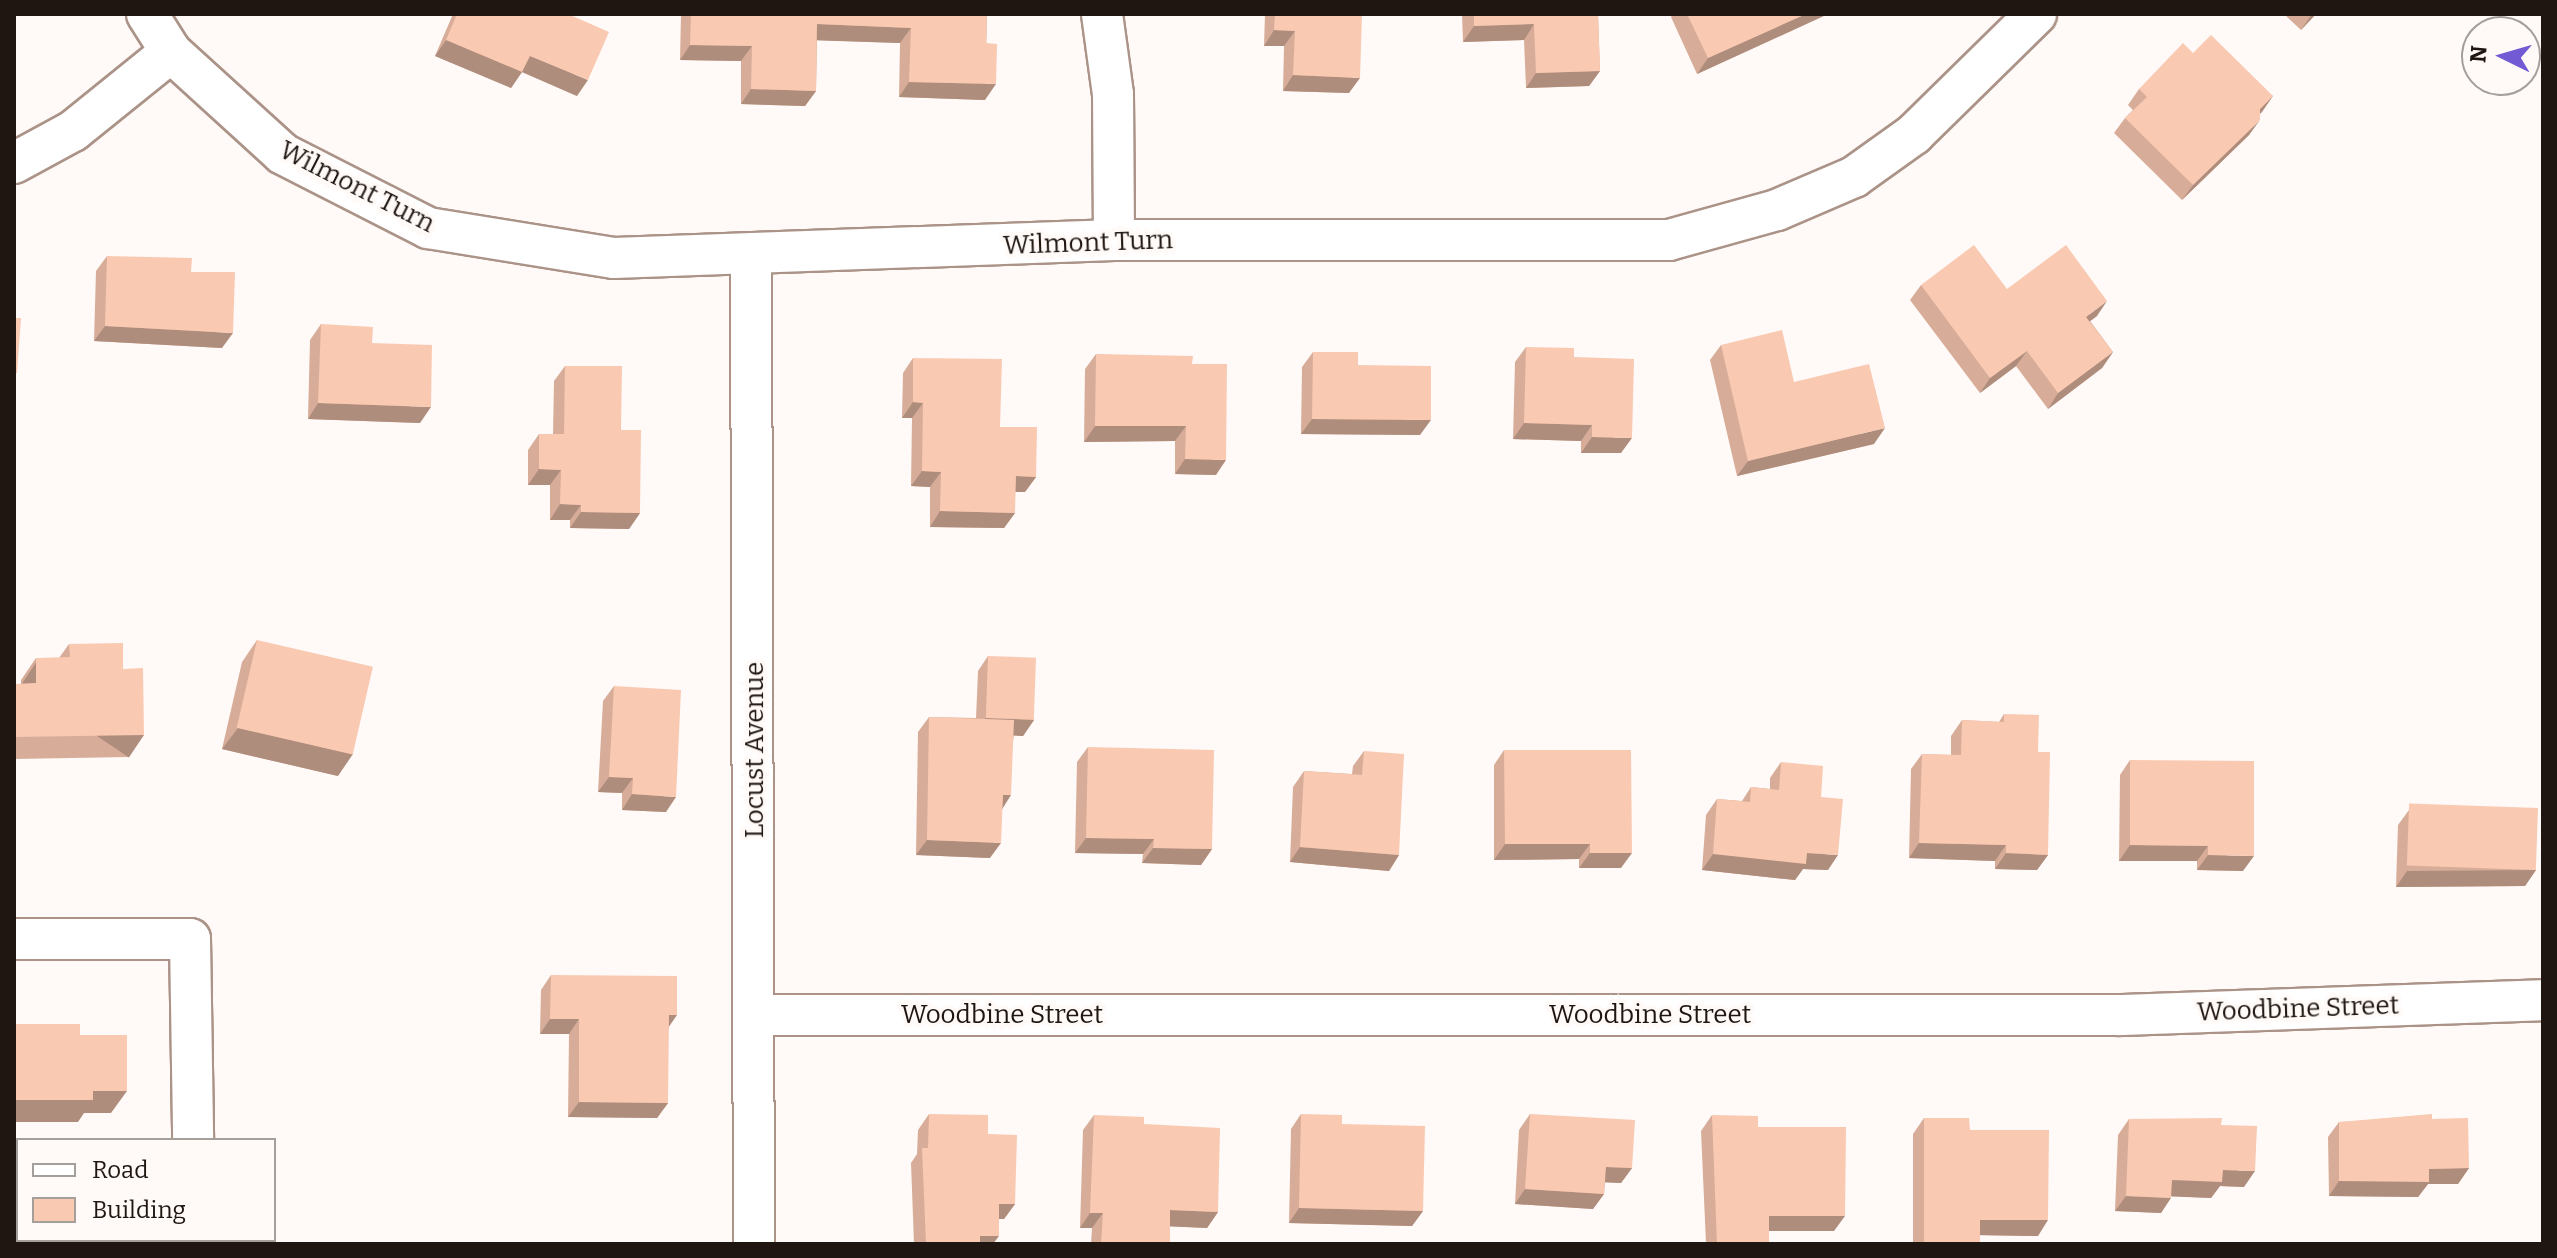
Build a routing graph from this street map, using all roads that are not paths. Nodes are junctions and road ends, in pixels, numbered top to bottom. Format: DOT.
graph roads {
  1 [pos="147,14"];
  2 [pos="1102,14"];
  3 [pos="2036,14"];
  4 [pos="171,52"];
  5 [pos="14,163"];
  6 [pos="1114,240"];
  7 [pos="751,257"];
  8 [pos="14,939"];
  9 [pos="2543,1000"];
  10 [pos="757,1015"];
  11 [pos="193,1138"];
  12 [pos="754,1244"];
  1 -- 4 [label="street, Wilmont Turn"];
  2 -- 6 [label="street"];
  3 -- 6 [label="street, Wilmont Turn"];
  4 -- 5 [label="street"];
  4 -- 7 [label="street, Wilmont Turn"];
  6 -- 7 [label="street, Wilmont Turn"];
  7 -- 10 [label="street, Locust Avenue"];
  8 -- 11 [label="street"];
  9 -- 10 [label="street, Woodbine Street"];
  10 -- 12 [label="street, Locust Avenue"];
}
